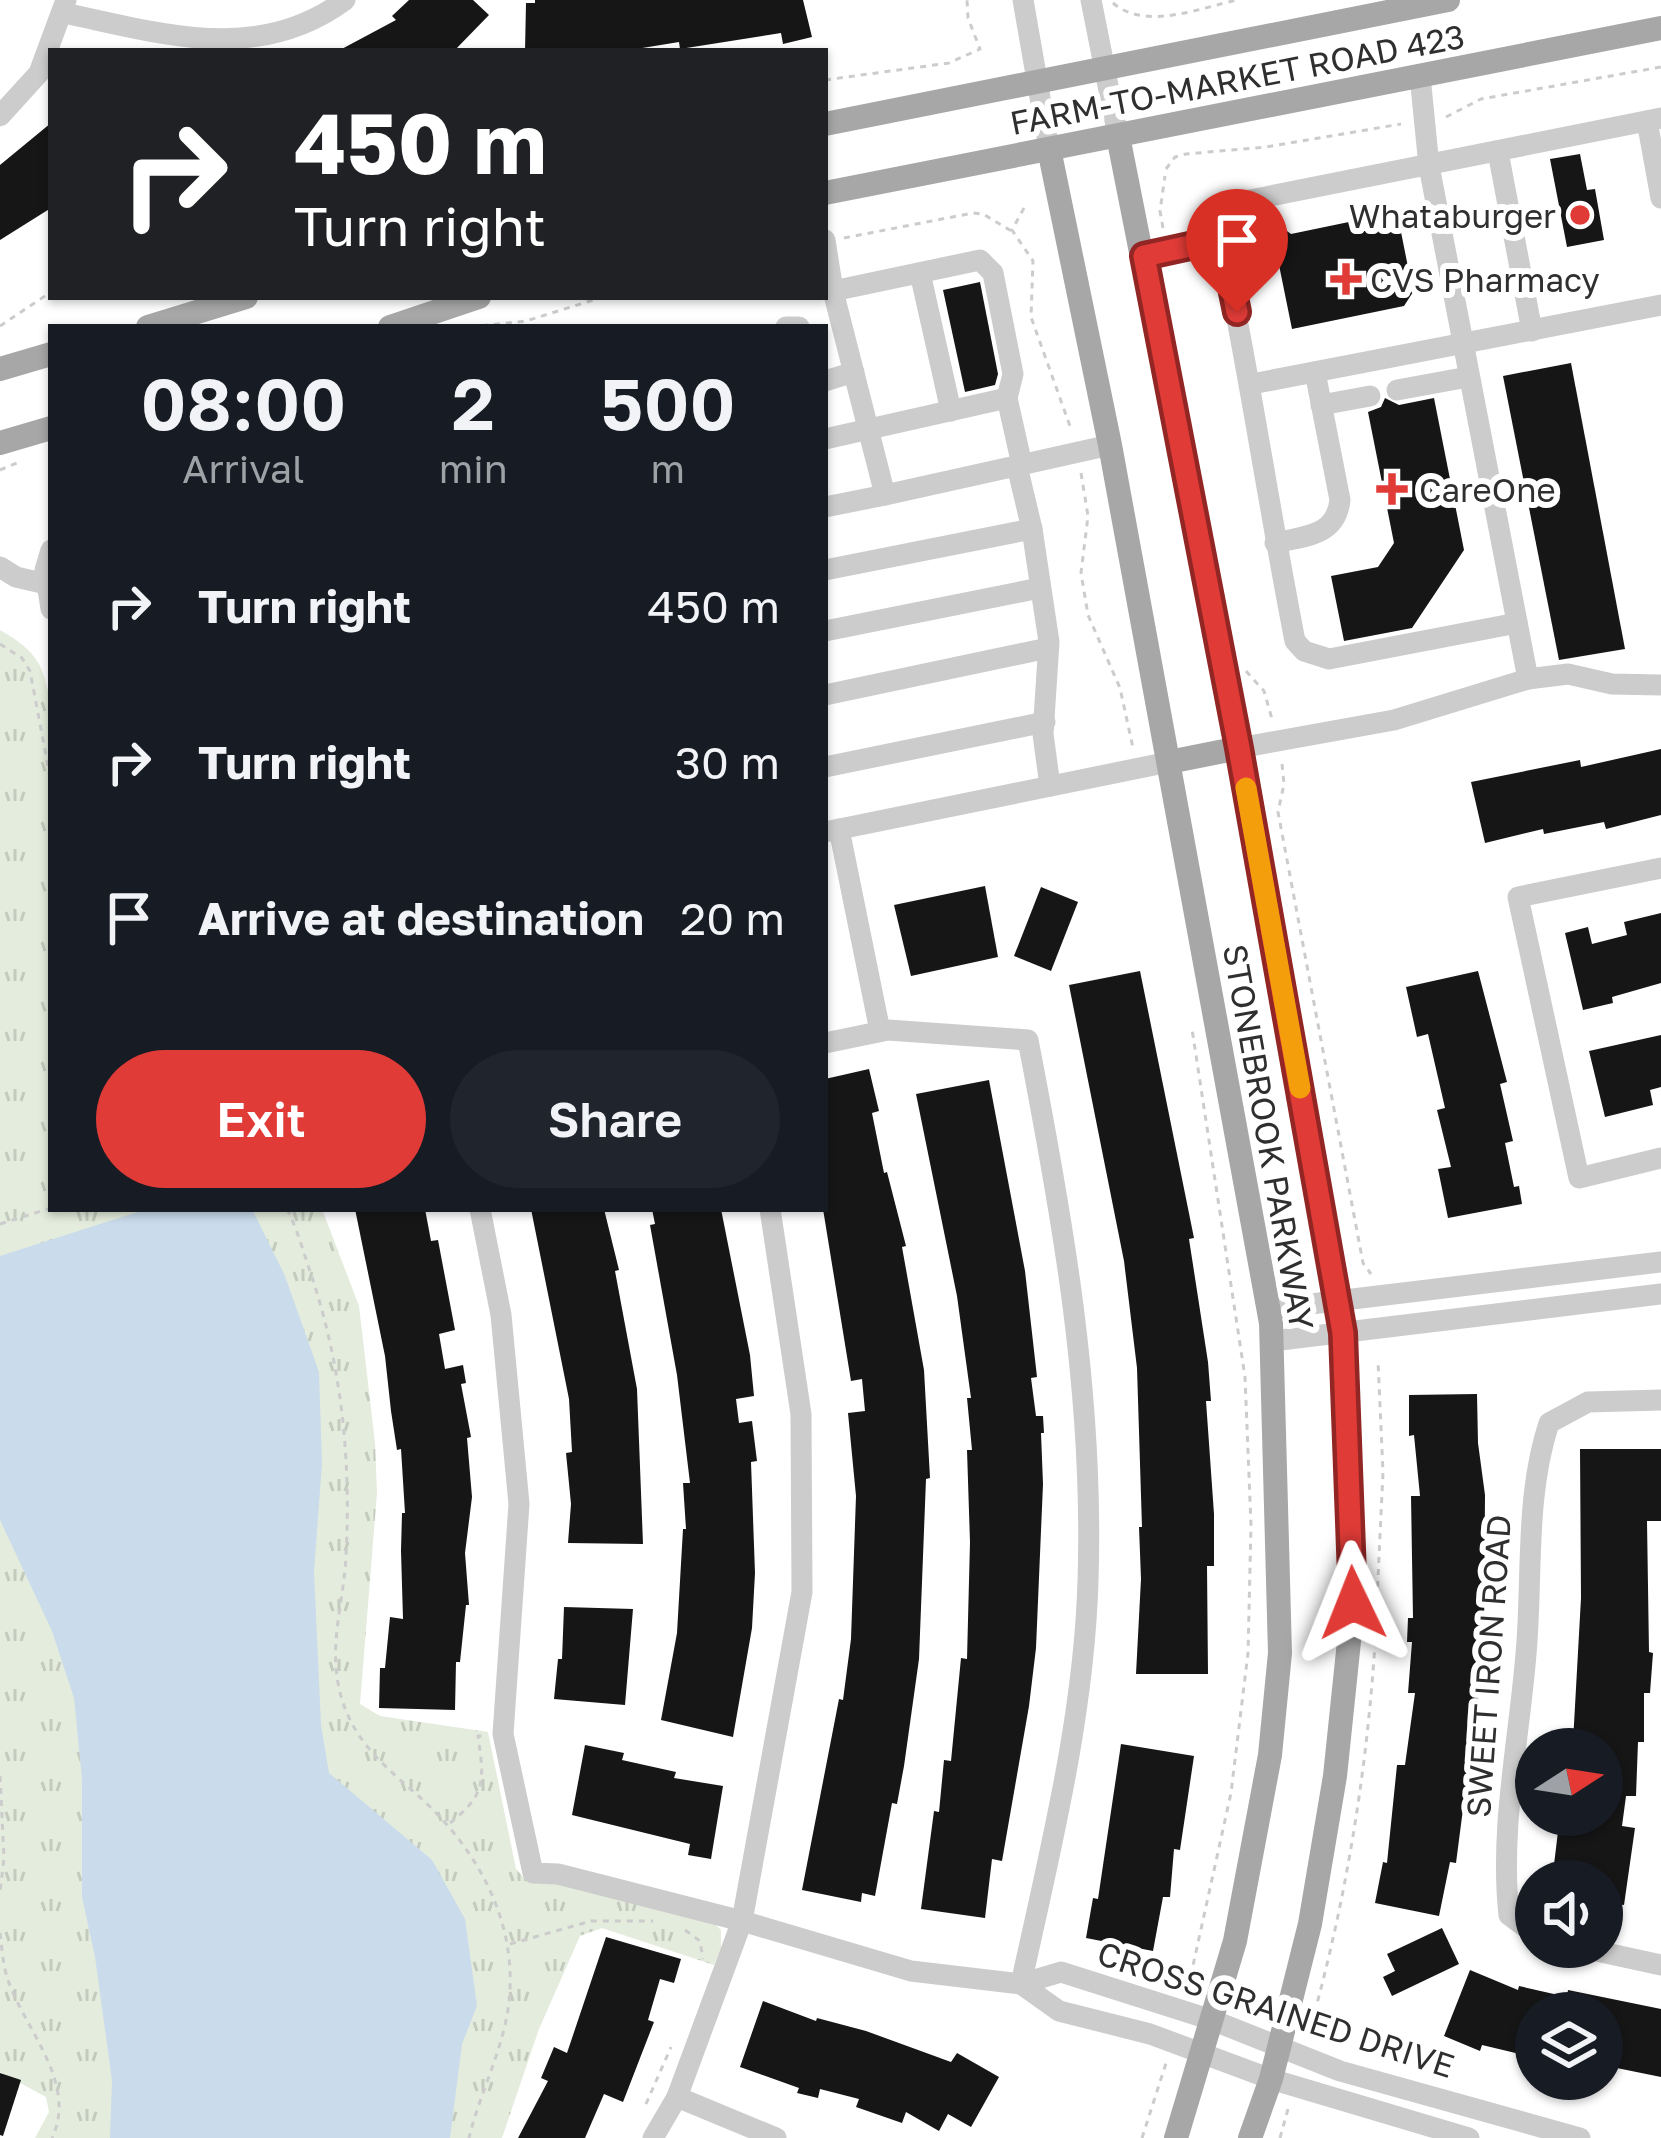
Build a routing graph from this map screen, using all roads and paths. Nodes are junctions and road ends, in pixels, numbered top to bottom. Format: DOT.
graph roads {
  1 [pos="344,0"];
  2 [pos="967,0"];
  3 [pos="1023,0"];
  4 [pos="1090,0"];
  5 [pos="1111,0"];
  6 [pos="1237,0"];
  7 [pos="1448,0"];
  8 [pos="65,7"];
  9 [pos="1365,8"];
  10 [pos="1661,28"];
  11 [pos="49,48"];
  12 [pos="48,51"];
  13 [pos="1104,68"];
  14 [pos="1420,76"];
  15 [pos="828,80"];
  16 [pos="1038,81"];
  17 [pos="0,116"];
  18 [pos="1654,119"];
  19 [pos="828,123"];
  20 [pos="1118,136"];
  21 [pos="1049,149"];
  22 [pos="1498,152"];
  23 [pos="1430,166"];
  24 [pos="828,192"];
  25 [pos="1661,197"];
  26 [pos="1024,208"];
  27 [pos="1014,233"];
  28 [pos="1222,239"];
  29 [pos="828,240"];
  30 [pos="1144,256"];
  31 [pos="828,260"];
  32 [pos="920,273"];
  33 [pos="833,291"];
  34 [pos="48,294"];
  35 [pos="236,300"];
  36 [pos="470,300"];
  37 [pos="593,300"];
  38 [pos="1661,305"];
  39 [pos="431,313"];
  40 [pos="158,324"];
  41 [pos="399,324"];
  42 [pos="498,324"];
  43 [pos="0,326"];
  44 [pos="1532,332"];
  45 [pos="1462,346"];
  46 [pos="48,356"];
  47 [pos="0,369"];
  48 [pos="854,372"];
  49 [pos="1315,373"];
  50 [pos="1468,377"];
  51 [pos="828,380"];
  52 [pos="1252,384"];
  53 [pos="1397,390"];
  54 [pos="1370,395"];
  55 [pos="1006,398"];
  56 [pos="1321,405"];
  57 [pos="951,411"];
  58 [pos="48,429"];
  59 [pos="868,430"];
  60 [pos="828,438"];
  61 [pos="0,443"];
  62 [pos="1110,446"];
  63 [pos="1076,453"];
  64 [pos="1020,466"];
  65 [pos="885,495"];
  66 [pos="828,506"];
  67 [pos="1032,529"];
  68 [pos="1275,543"];
  69 [pos="48,554"];
  70 [pos="0,567"];
  71 [pos="828,569"];
  72 [pos="46,584"];
  73 [pos="1040,588"];
  74 [pos="48,594"];
  75 [pos="1517,623"];
  76 [pos="828,630"];
  77 [pos="0,644"];
  78 [pos="1048,648"];
  79 [pos="1528,679"];
  80 [pos="1661,685"];
  81 [pos="828,694"];
  82 [pos="1045,722"];
  83 [pos="1239,748"];
  84 [pos="1169,762"];
  85 [pos="48,766"];
  86 [pos="828,766"];
  87 [pos="1137,768"];
  88 [pos="1050,786"];
  89 [pos="832,831"];
  90 [pos="1661,868"];
  91 [pos="1192,1016"];
  92 [pos="880,1031"];
  93 [pos="828,1041"];
  94 [pos="1661,1158"];
  95 [pos="48,1209"];
  96 [pos="288,1212"];
  97 [pos="481,1212"];
  98 [pos="770,1212"];
  99 [pos="0,1224"];
  100 [pos="1661,1262"];
  101 [pos="1661,1294"];
  102 [pos="1338,1300"];
  103 [pos="1269,1309"];
  104 [pos="1343,1333"];
  105 [pos="1272,1341"];
  106 [pos="1661,1400"];
  107 [pos="503,1734"];
  108 [pos="0,1776"];
  109 [pos="449,1824"];
  110 [pos="0,1892"];
  111 [pos="1515,1919"];
  112 [pos="742,1921"];
  113 [pos="652,1922"];
  114 [pos="674,1924"];
  115 [pos="0,1934"];
  116 [pos="506,1945"];
  117 [pos="1623,1957"];
  118 [pos="1661,1965"];
  119 [pos="703,1967"];
  120 [pos="1021,1984"];
  121 [pos="1183,2010"];
  122 [pos="1212,2020"];
  123 [pos="677,2033"];
  124 [pos="1173,2042"];
  125 [pos="1279,2047"];
  126 [pos="1204,2052"];
  127 [pos="1271,2079"];
  128 [pos="677,2097"];
  129 [pos="1288,2107"];
  130 [pos="643,2112"];
  131 [pos="52,2138"];
  132 [pos="469,2138"];
  133 [pos="653,2138"];
  134 [pos="776,2138"];
  135 [pos="1142,2138"];
  136 [pos="1176,2138"];
  137 [pos="1250,2138"];
  138 [pos="1280,2138"];
  139 [pos="1469,2138"];
  140 [pos="1580,2138"];
  1 -- 8 [label="street"];
  2 -- 15 [label="path"];
  3 -- 16 [label="street"];
  4 -- 13 [label="street"];
  5 -- 6 [label="path"];
  7 -- 9 [label="main road, FARM-TO-MARKET ROAD 423"];
  8 -- 11 [label="street"];
  9 -- 13 [label="main road, FARM-TO-MARKET ROAD 423"];
  10 -- 14 [label="main road, FARM-TO-MARKET ROAD 423"];
  12 -- 17 [label="street"];
  13 -- 16 [label="main road, FARM-TO-MARKET ROAD 423"];
  13 -- 20 [label="street"];
  14 -- 20 [label="main road, FARM-TO-MARKET ROAD 423"];
  14 -- 23 [label="street"];
  16 -- 19 [label="main road, FARM-TO-MARKET ROAD 423"];
  16 -- 21 [label="street"];
  18 -- 22 [label="street"];
  18 -- 25 [label="street"];
  20 -- 21 [label="main road, FARM-TO-MARKET ROAD 423"];
  20 -- 30 [label="main road, STONEBROOK PARKWAY"];
  21 -- 24 [label="main road, FARM-TO-MARKET ROAD 423"];
  21 -- 62 [label="main road, STONEBROOK PARKWAY"];
  22 -- 23 [label="street"];
  22 -- 44 [label="street"];
  23 -- 28 [label="street"];
  23 -- 45 [label="street"];
  26 -- 27 [label="path"];
  27 -- 29 [label="path"];
  27 -- 63 [label="path"];
  28 -- 30 [label="street"];
  28 -- 52 [label="street"];
  30 -- 83 [label="main road, STONEBROOK PARKWAY"];
  31 -- 33 [label="street"];
  32 -- 33 [label="street"];
  32 -- 55 [label="street"];
  32 -- 57 [label="street"];
  33 -- 48 [label="street"];
  34 -- 43 [label="path"];
  35 -- 40 [label="main road"];
  36 -- 39 [label="main road"];
  37 -- 42 [label="path"];
  38 -- 44 [label="street"];
  39 -- 41 [label="main road"];
  44 -- 45 [label="street"];
  45 -- 49 [label="street"];
  45 -- 50 [label="street"];
  46 -- 47 [label="main road"];
  48 -- 51 [label="street"];
  48 -- 59 [label="street"];
  49 -- 52 [label="street"];
  49 -- 56 [label="street"];
  50 -- 53 [label="street"];
  50 -- 75 [label="street"];
  52 -- 68 [label="street"];
  54 -- 56 [label="street"];
  55 -- 57 [label="street"];
  55 -- 64 [label="street"];
  56 -- 68 [label="street"];
  57 -- 59 [label="street"];
  58 -- 61 [label="main road"];
  59 -- 60 [label="street"];
  59 -- 65 [label="street"];
  62 -- 63 [label="street"];
  62 -- 84 [label="main road, STONEBROOK PARKWAY"];
  63 -- 64 [label="street"];
  63 -- 87 [label="path"];
  64 -- 65 [label="street"];
  64 -- 67 [label="street"];
  65 -- 66 [label="street"];
  67 -- 71 [label="street"];
  67 -- 73 [label="street"];
  68 -- 75 [label="street"];
  69 -- 72 [label="street"];
  70 -- 72 [label="street"];
  72 -- 74 [label="street"];
  73 -- 76 [label="street"];
  73 -- 78 [label="street"];
  75 -- 79 [label="street"];
  77 -- 85 [label="path"];
  78 -- 81 [label="street"];
  78 -- 82 [label="street"];
  79 -- 80 [label="street"];
  79 -- 83 [label="street"];
  82 -- 86 [label="street"];
  82 -- 88 [label="street"];
  83 -- 84 [label="main road"];
  83 -- 102 [label="main road, STONEBROOK PARKWAY"];
  84 -- 87 [label="street"];
  84 -- 103 [label="main road, STONEBROOK PARKWAY"];
  87 -- 88 [label="street"];
  88 -- 89 [label="street"];
  89 -- 92 [label="street"];
  90 -- 94 [label="street"];
  91 -- 121 [label="path"];
  92 -- 93 [label="street"];
  92 -- 120 [label="street"];
  95 -- 99 [label="path"];
  96 -- 109 [label="path"];
  97 -- 107 [label="street"];
  98 -- 112 [label="street"];
  100 -- 102 [label="street"];
  101 -- 104 [label="street"];
  102 -- 103 [label="street"];
  102 -- 104 [label="main road, STONEBROOK PARKWAY"];
  103 -- 105 [label="main road, STONEBROOK PARKWAY"];
  104 -- 105 [label="street"];
  104 -- 125 [label="main road, STONEBROOK PARKWAY"];
  105 -- 122 [label="main road, STONEBROOK PARKWAY"];
  106 -- 111 [label="street, SWEET IRON ROAD"];
  107 -- 109 [label="path"];
  107 -- 112 [label="street, CROSS GRAINED DRIVE"];
  108 -- 110 [label="path"];
  109 -- 116 [label="path"];
  112 -- 120 [label="street, CROSS GRAINED DRIVE"];
  112 -- 128 [label="street"];
  113 -- 116 [label="path"];
  114 -- 119 [label="path"];
  115 -- 131 [label="path"];
  116 -- 132 [label="path"];
  117 -- 118 [label="street"];
  120 -- 121 [label="street, CROSS GRAINED DRIVE"];
  120 -- 124 [label="street, CROSS GRAINED DRIVE"];
  121 -- 122 [label="street, CROSS GRAINED DRIVE"];
  122 -- 125 [label="street, CROSS GRAINED DRIVE"];
  122 -- 126 [label="main road, STONEBROOK PARKWAY"];
  123 -- 130 [label="path"];
  124 -- 126 [label="street, CROSS GRAINED DRIVE"];
  124 -- 135 [label="path"];
  125 -- 127 [label="main road, STONEBROOK PARKWAY"];
  125 -- 140 [label="street, CROSS GRAINED DRIVE"];
  126 -- 127 [label="street, CROSS GRAINED DRIVE"];
  126 -- 136 [label="main road, STONEBROOK PARKWAY"];
  127 -- 137 [label="main road, STONEBROOK PARKWAY"];
  127 -- 139 [label="street, CROSS GRAINED DRIVE"];
  128 -- 133 [label="street"];
  128 -- 134 [label="street"];
  129 -- 138 [label="path"];
}
